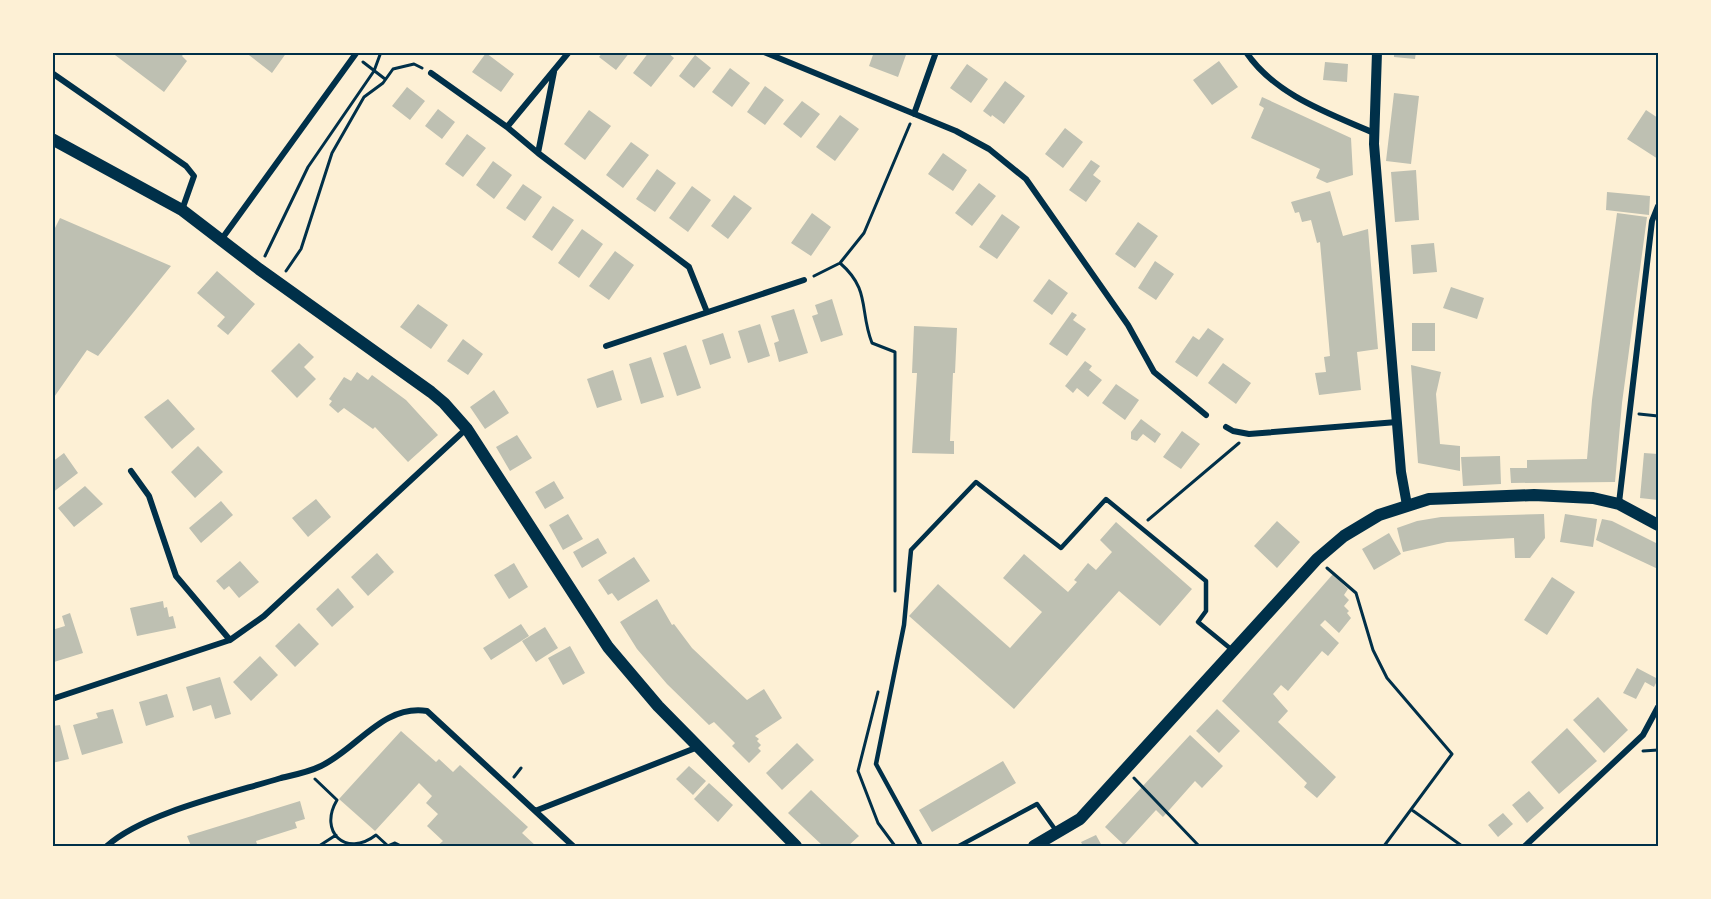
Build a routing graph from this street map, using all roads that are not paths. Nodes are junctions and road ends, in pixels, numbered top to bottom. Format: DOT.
graph roads {
  1 [pos="569,52"];
  2 [pos="764,52"];
  3 [pos="936,52"];
  4 [pos="1246,52"];
  5 [pos="1377,52"];
  6 [pos="356,54"];
  7 [pos="554,71"];
  8 [pos="52,73"];
  9 [pos="431,73"];
  10 [pos="914,114"];
  11 [pos="507,127"];
  12 [pos="1374,132"];
  13 [pos="52,139"];
  14 [pos="538,153"];
  15 [pos="1659,206"];
  16 [pos="182,210"];
  17 [pos="221,240"];
  18 [pos="804,280"];
  19 [pos="706,312"];
  20 [pos="606,346"];
  21 [pos="1206,415"];
  22 [pos="1397,422"];
  23 [pos="1226,427"];
  24 [pos="467,429"];
  25 [pos="131,471"];
  26 [pos="1619,504"];
  27 [pos="1407,505"];
  28 [pos="1659,525"];
  29 [pos="230,640"];
  30 [pos="1233,651"];
  31 [pos="52,699"];
  32 [pos="1659,706"];
  33 [pos="698,747"];
  34 [pos="535,811"];
  35 [pos="1057,832"];
  36 [pos="107,846"];
  37 [pos="573,846"];
  38 [pos="796,846"];
  39 [pos="921,846"];
  40 [pos="959,846"];
  41 [pos="1034,846"];
  42 [pos="1526,846"];
  1 -- 7 [label="street"];
  2 -- 10 [label="street"];
  3 -- 10 [label="street"];
  4 -- 12 [label="street"];
  5 -- 12 [label="street"];
  6 -- 17 [label="street"];
  7 -- 11 [label="street"];
  7 -- 14 [label="street"];
  8 -- 16 [label="street"];
  9 -- 11 [label="street"];
  10 -- 21 [label="street"];
  11 -- 14 [label="street"];
  12 -- 22 [label="street"];
  13 -- 16 [label="main road"];
  14 -- 19 [label="street"];
  15 -- 26 [label="street"];
  16 -- 17 [label="main road"];
  17 -- 24 [label="main road"];
  18 -- 19 [label="street"];
  19 -- 20 [label="street"];
  22 -- 23 [label="street"];
  22 -- 27 [label="street"];
  24 -- 29 [label="street"];
  24 -- 33 [label="main road"];
  25 -- 29 [label="street"];
  26 -- 27 [label="main road"];
  26 -- 28 [label="main road"];
  27 -- 30 [label="main road"];
  29 -- 31 [label="street"];
  30 -- 35 [label="main road"];
  30 -- 39 [label="lane"];
  32 -- 42 [label="street"];
  33 -- 34 [label="street"];
  33 -- 38 [label="main road"];
  34 -- 36 [label="street"];
  34 -- 37 [label="street"];
  35 -- 40 [label="lane"];
  35 -- 41 [label="main road"];
}
